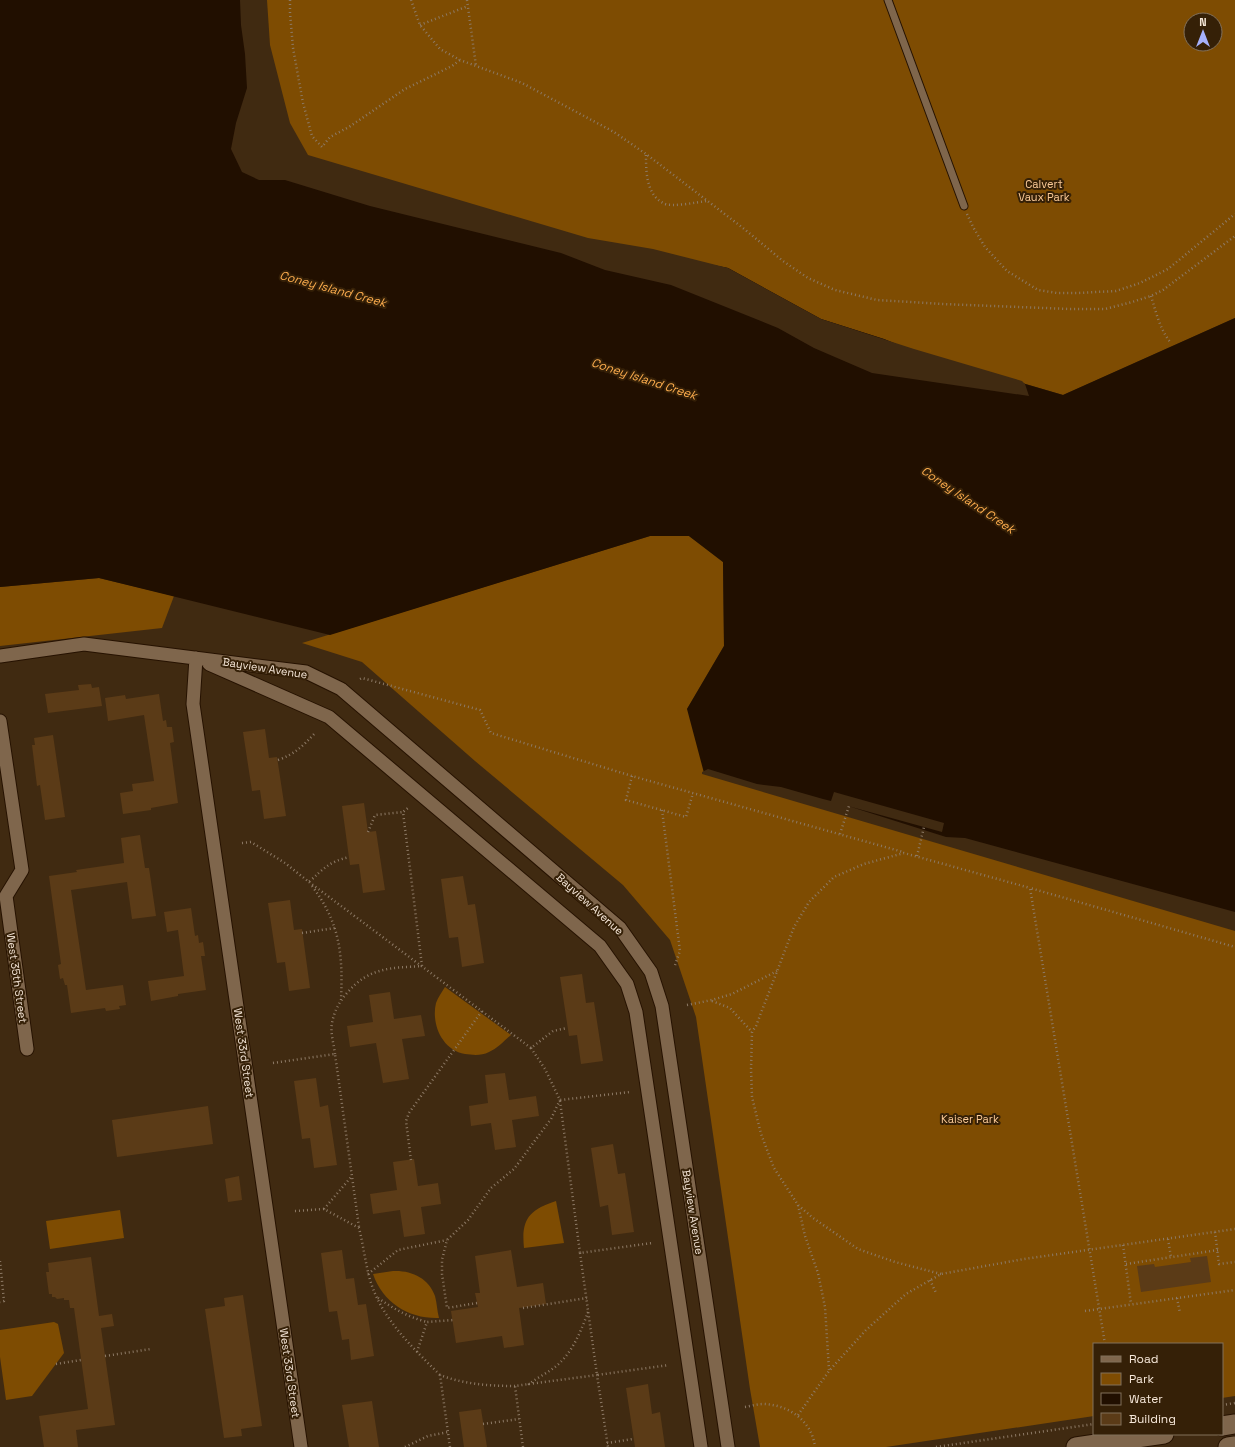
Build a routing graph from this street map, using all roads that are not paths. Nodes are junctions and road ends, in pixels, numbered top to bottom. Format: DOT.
graph roads {
  1 [pos="888,0"];
  2 [pos="964,206"];
  3 [pos="0,656"];
  4 [pos="196,658"];
  5 [pos="0,721"];
  6 [pos="27,1049"];
  7 [pos="1235,1424"];
  8 [pos="1223,1426"];
  9 [pos="1157,1435"];
  10 [pos="1235,1446"];
  11 [pos="301,1447"];
  12 [pos="701,1447"];
  13 [pos="728,1447"];
  14 [pos="1076,1447"];
  15 [pos="1228,1447"];
  1 -- 2 [label="lane"];
  3 -- 4 [label="street, Bayview Avenue"];
  4 -- 11 [label="street, West 33rd Street"];
  4 -- 12 [label="street, Bayview Avenue"];
  4 -- 13 [label="street, Bayview Avenue"];
  5 -- 6 [label="street, West 35th Street"];
  7 -- 8 [label="main road"];
  9 -- 14 [label="main road"];
  10 -- 15 [label="main road"];
}
